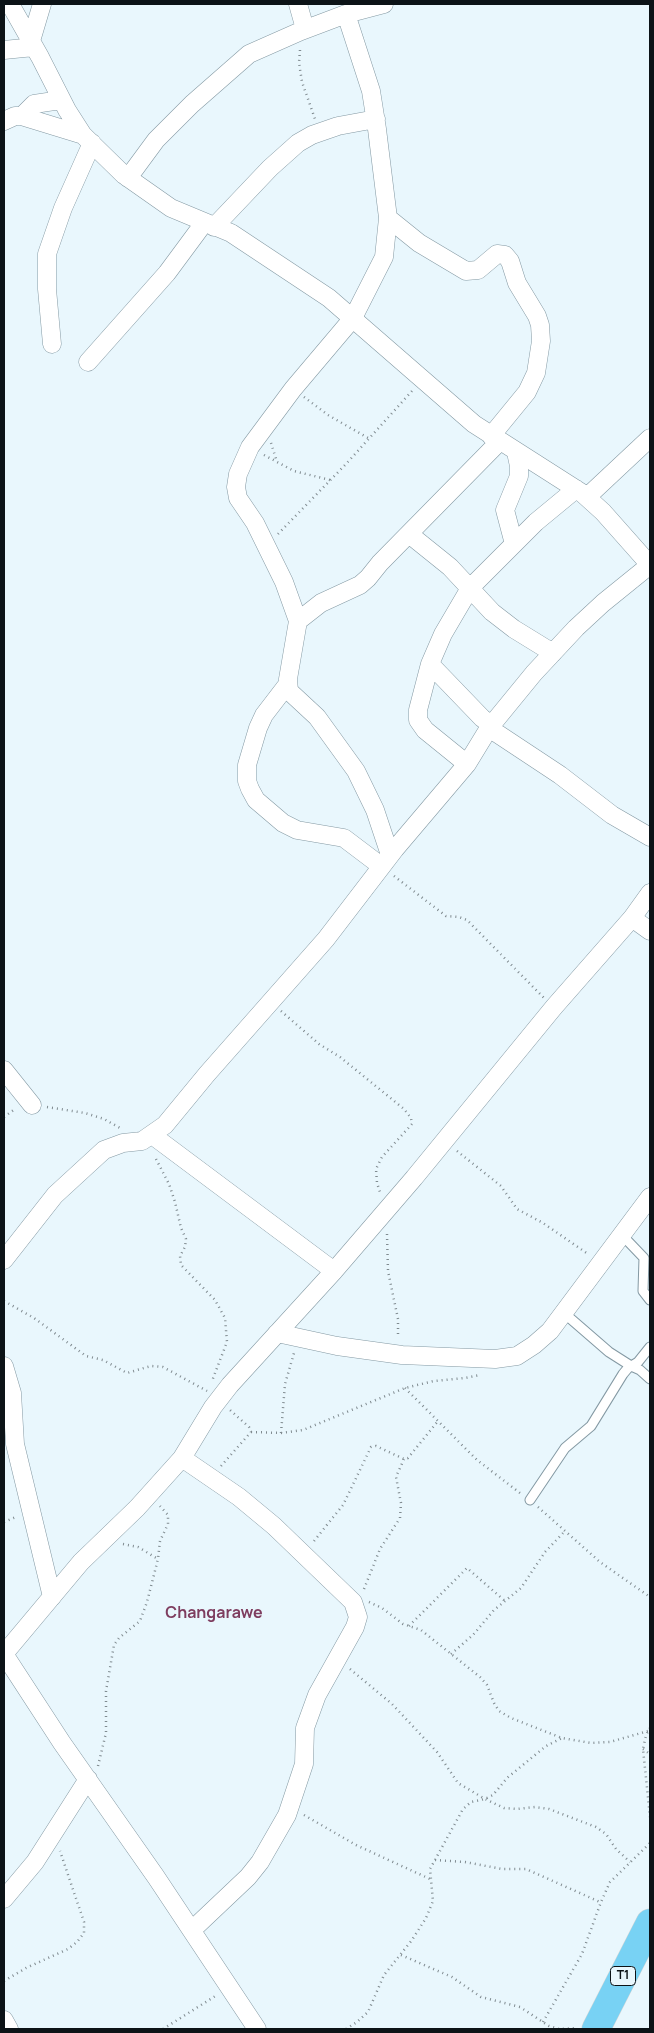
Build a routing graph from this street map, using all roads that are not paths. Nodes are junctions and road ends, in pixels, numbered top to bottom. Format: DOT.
graph roads {
  1 [pos="10,4"];
  2 [pos="42,4"];
  3 [pos="298,4"];
  4 [pos="384,4"];
  5 [pos="346,14"];
  6 [pos="303,30"];
  7 [pos="33,44"];
  8 [pos="4,50"];
  9 [pos="61,100"];
  10 [pos="22,116"];
  11 [pos="376,119"];
  12 [pos="4,121"];
  13 [pos="88,139"];
  14 [pos="128,178"];
  15 [pos="388,218"];
  16 [pos="209,225"];
  17 [pos="354,318"];
  18 [pos="52,344"];
  19 [pos="88,362"];
  20 [pos="650,438"];
  21 [pos="495,439"];
  22 [pos="516,452"];
  23 [pos="582,493"];
  24 [pos="409,534"];
  25 [pos="514,544"];
  26 [pos="650,565"];
  27 [pos="470,588"];
  28 [pos="298,621"];
  29 [pos="553,653"];
  30 [pos="430,664"];
  31 [pos="287,685"];
  32 [pos="490,726"];
  33 [pos="467,764"];
  34 [pos="650,838"];
  35 [pos="386,860"];
  36 [pos="650,893"];
  37 [pos="632,918"];
  38 [pos="650,931"];
  39 [pos="4,1070"];
  40 [pos="32,1105"];
  41 [pos="147,1138"];
  42 [pos="650,1197"];
  43 [pos="622,1235"];
  44 [pos="4,1260"];
  45 [pos="334,1271"];
  46 [pos="650,1300"];
  47 [pos="564,1313"];
  48 [pos="277,1333"];
  49 [pos="650,1347"];
  50 [pos="4,1366"];
  51 [pos="630,1366"];
  52 [pos="650,1380"];
  53 [pos="182,1458"];
  54 [pos="530,1500"];
  55 [pos="52,1597"];
  56 [pos="4,1654"];
  57 [pos="89,1782"];
  58 [pos="4,1899"];
  59 [pos="650,1923"];
  60 [pos="192,1930"];
  61 [pos="4,2020"];
  62 [pos="9,2029"];
  63 [pos="257,2029"];
  64 [pos="597,2029"];
  1 -- 7 [label="street"];
  2 -- 7 [label="street"];
  3 -- 6 [label="street"];
  4 -- 5 [label="street"];
  5 -- 6 [label="street"];
  5 -- 11 [label="street"];
  6 -- 14 [label="street"];
  7 -- 8 [label="street"];
  7 -- 9 [label="street"];
  9 -- 10 [label="street"];
  9 -- 13 [label="street"];
  10 -- 12 [label="street"];
  10 -- 13 [label="street"];
  11 -- 15 [label="street"];
  11 -- 16 [label="street"];
  13 -- 14 [label="street"];
  13 -- 18 [label="street"];
  14 -- 16 [label="street"];
  15 -- 17 [label="street"];
  15 -- 21 [label="street"];
  16 -- 17 [label="street"];
  16 -- 19 [label="street"];
  17 -- 21 [label="street"];
  17 -- 28 [label="street"];
  20 -- 23 [label="street"];
  21 -- 22 [label="street"];
  21 -- 24 [label="street"];
  22 -- 23 [label="street"];
  22 -- 25 [label="street"];
  23 -- 25 [label="street"];
  23 -- 26 [label="street"];
  24 -- 27 [label="street"];
  24 -- 28 [label="street"];
  25 -- 27 [label="street"];
  26 -- 29 [label="street"];
  27 -- 29 [label="street"];
  27 -- 30 [label="street"];
  28 -- 31 [label="street"];
  29 -- 32 [label="street"];
  30 -- 32 [label="street"];
  30 -- 33 [label="street"];
  31 -- 35 [label="street"];
  31 -- 35 [label="street"];
  32 -- 33 [label="street"];
  32 -- 34 [label="street"];
  33 -- 35 [label="street"];
  35 -- 41 [label="street"];
  36 -- 37 [label="street"];
  37 -- 38 [label="street"];
  37 -- 45 [label="street"];
  39 -- 40 [label="street"];
  41 -- 44 [label="street"];
  41 -- 45 [label="street"];
  42 -- 43 [label="street"];
  43 -- 46 [label="lane"];
  43 -- 47 [label="street"];
  45 -- 48 [label="street"];
  47 -- 48 [label="street"];
  47 -- 51 [label="lane"];
  48 -- 53 [label="street"];
  49 -- 51 [label="lane"];
  50 -- 55 [label="street"];
  51 -- 52 [label="lane"];
  51 -- 54 [label="lane"];
  53 -- 55 [label="street"];
  53 -- 60 [label="street"];
  55 -- 56 [label="street"];
  56 -- 57 [label="street"];
  57 -- 58 [label="street"];
  57 -- 60 [label="street"];
  59 -- 64 [label="highway, T1"];
  60 -- 63 [label="street"];
  61 -- 62 [label="street"];
}
